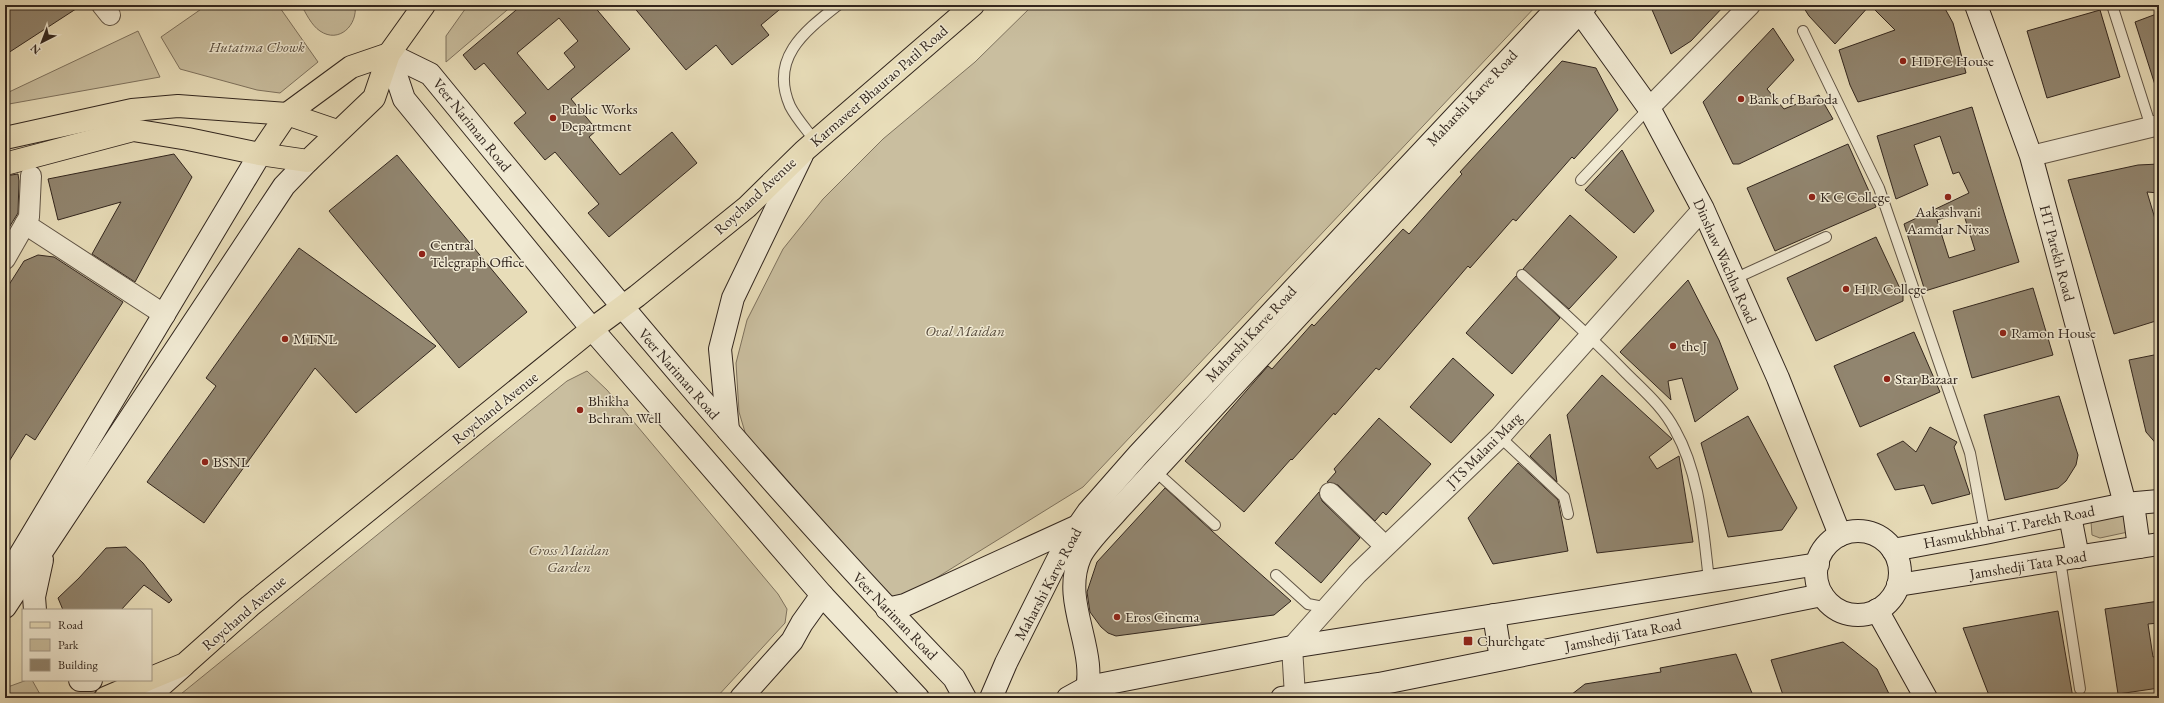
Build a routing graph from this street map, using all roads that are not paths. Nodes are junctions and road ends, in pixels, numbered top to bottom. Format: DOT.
graph roads {
  1 [pos="424,5"];
  2 [pos="838,5"];
  3 [pos="973,5"];
  4 [pos="1560,5"];
  5 [pos="1750,5"];
  6 [pos="1976,5"];
  7 [pos="2112,5"];
  8 [pos="1580,7"];
  9 [pos="1803,31"];
  10 [pos="389,54"];
  11 [pos="1649,108"];
  12 [pos="286,114"];
  13 [pos="2155,126"];
  14 [pos="337,131"];
  15 [pos="5,138"];
  16 [pos="810,146"];
  17 [pos="260,154"];
  18 [pos="2031,156"];
  19 [pos="306,163"];
  20 [pos="5,164"];
  21 [pos="31,176"];
  22 [pos="1580,180"];
  23 [pos="1703,209"];
  24 [pos="27,221"];
  25 [pos="1826,236"];
  26 [pos="5,259"];
  27 [pos="1522,275"];
  28 [pos="1734,279"];
  29 [pos="622,307"];
  30 [pos="165,314"];
  31 [pos="592,329"];
  32 [pos="1590,336"];
  33 [pos="728,430"];
  34 [pos="1500,436"];
  35 [pos="1154,470"];
  36 [pos="1330,493"];
  37 [pos="2159,501"];
  38 [pos="2129,504"];
  39 [pos="1568,514"];
  40 [pos="2070,516"];
  41 [pos="1215,525"];
  42 [pos="1078,526"];
  43 [pos="1985,533"];
  44 [pos="1840,535"];
  45 [pos="46,545"];
  46 [pos="1385,546"];
  47 [pos="2149,546"];
  48 [pos="1893,550"];
  49 [pos="2069,559"];
  50 [pos="1818,564"];
  51 [pos="1276,575"];
  52 [pos="5,580"];
  53 [pos="1709,580"];
  54 [pos="1898,585"];
  55 [pos="822,595"];
  56 [pos="1822,595"];
  57 [pos="5,607"];
  58 [pos="1328,608"];
  59 [pos="35,609"];
  60 [pos="887,609"];
  61 [pos="1877,610"];
  62 [pos="1494,615"];
  63 [pos="1292,647"];
  64 [pos="1500,659"];
  65 [pos="185,664"];
  66 [pos="152,670"];
  67 [pos="152,678"];
  68 [pos="145,681"];
  69 [pos="2080,689"];
  70 [pos="1380,691"];
  71 [pos="1086,692"];
  72 [pos="1296,697"];
  73 [pos="105,698"];
  74 [pos="147,698"];
  75 [pos="741,698"];
  76 [pos="918,698"];
  77 [pos="965,698"];
  78 [pos="991,698"];
  79 [pos="1068,698"];
  80 [pos="1926,698"];
  1 -- 10 [label="main road"];
  2 -- 16 [label="lane"];
  3 -- 16 [label="main road, Karmaveer Bhaurao Patil Road"];
  4 -- 42 [label="main road, Maharshi Karve Road"];
  5 -- 11 [label="street"];
  6 -- 18 [label="main road, HT Parekh Road"];
  7 -- 13 [label="lane"];
  8 -- 11 [label="main road, Dinshaw Wachha Road"];
  8 -- 35 [label="main road, Maharshi Karve Road"];
  9 -- 43 [label="lane"];
  10 -- 12 [label="main road"];
  10 -- 14 [label="main road"];
  10 -- 29 [label="main road, Veer Nariman Road"];
  10 -- 31 [label="main road"];
  11 -- 22 [label="lane"];
  11 -- 23 [label="main road, Dinshaw Wachha Road"];
  12 -- 14 [label="main road"];
  12 -- 15 [label="main road"];
  12 -- 17 [label="main road"];
  13 -- 18 [label="street"];
  14 -- 19 [label="main road"];
  16 -- 29 [label="main road, Roychand Avenue"];
  16 -- 33 [label="main road"];
  17 -- 19 [label="main road"];
  17 -- 20 [label="main road"];
  17 -- 30 [label="main road"];
  18 -- 38 [label="main road, HT Parekh Road"];
  19 -- 45 [label="main road"];
  21 -- 24 [label="street"];
  23 -- 28 [label="main road, Dinshaw Wachha Road"];
  23 -- 32 [label="street, JTS Malani Marg"];
  24 -- 26 [label="street"];
  24 -- 30 [label="street"];
  25 -- 28 [label="lane"];
  27 -- 32 [label="lane"];
  28 -- 44 [label="main road, Dinshaw Wachha Road"];
  29 -- 31 [label="main road, Roychand Avenue"];
  29 -- 33 [label="main road, Veer Nariman Road"];
  30 -- 52 [label="main road"];
  31 -- 55 [label="main road"];
  31 -- 65 [label="main road, Roychand Avenue"];
  32 -- 34 [label="street, JTS Malani Marg"];
  32 -- 53 [label="lane"];
  33 -- 60 [label="main road, Veer Nariman Road"];
  34 -- 39 [label="lane"];
  34 -- 46 [label="street, JTS Malani Marg"];
  35 -- 41 [label="lane"];
  35 -- 71 [label="main road, Maharshi Karve Road"];
  36 -- 46 [label="street"];
  37 -- 38 [label="main road, Hasmukhbhai T. Parekh Road"];
  38 -- 40 [label="main road, Hasmukhbhai T. Parekh Road"];
  38 -- 47 [label="main road, HT Parekh Road"];
  40 -- 43 [label="main road, Hasmukhbhai T. Parekh Road"];
  40 -- 49 [label="main road"];
  42 -- 60 [label="main road"];
  42 -- 78 [label="main road, Maharshi Karve Road"];
  43 -- 48 [label="main road, Hasmukhbhai T. Parekh Road"];
  44 -- 48 [label="main road"];
  44 -- 50 [label="main road"];
  45 -- 57 [label="main road"];
  45 -- 59 [label="main road"];
  46 -- 58 [label="street, JTS Malani Marg"];
  47 -- 49 [label="main road, Jamshedji Tata Road"];
  48 -- 54 [label="main road"];
  49 -- 54 [label="main road, Jamshedji Tata Road"];
  49 -- 69 [label="lane"];
  50 -- 53 [label="main road"];
  50 -- 56 [label="main road"];
  51 -- 58 [label="lane"];
  53 -- 62 [label="main road"];
  54 -- 61 [label="main road"];
  55 -- 75 [label="main road"];
  55 -- 76 [label="main road"];
  56 -- 61 [label="main road"];
  56 -- 64 [label="main road, Jamshedji Tata Road"];
  58 -- 63 [label="street, JTS Malani Marg"];
  60 -- 77 [label="main road, Veer Nariman Road"];
  61 -- 80 [label="main road"];
  62 -- 63 [label="main road"];
  62 -- 64 [label="main road"];
  63 -- 71 [label="main road"];
  63 -- 72 [label="street"];
  64 -- 70 [label="main road, Jamshedji Tata Road"];
  65 -- 66 [label="main road"];
  65 -- 67 [label="main road, Roychand Avenue"];
  65 -- 74 [label="main road"];
  68 -- 73 [label="main road"];
  70 -- 72 [label="main road, Jamshedji Tata Road"];
  71 -- 79 [label="main road"];
}
